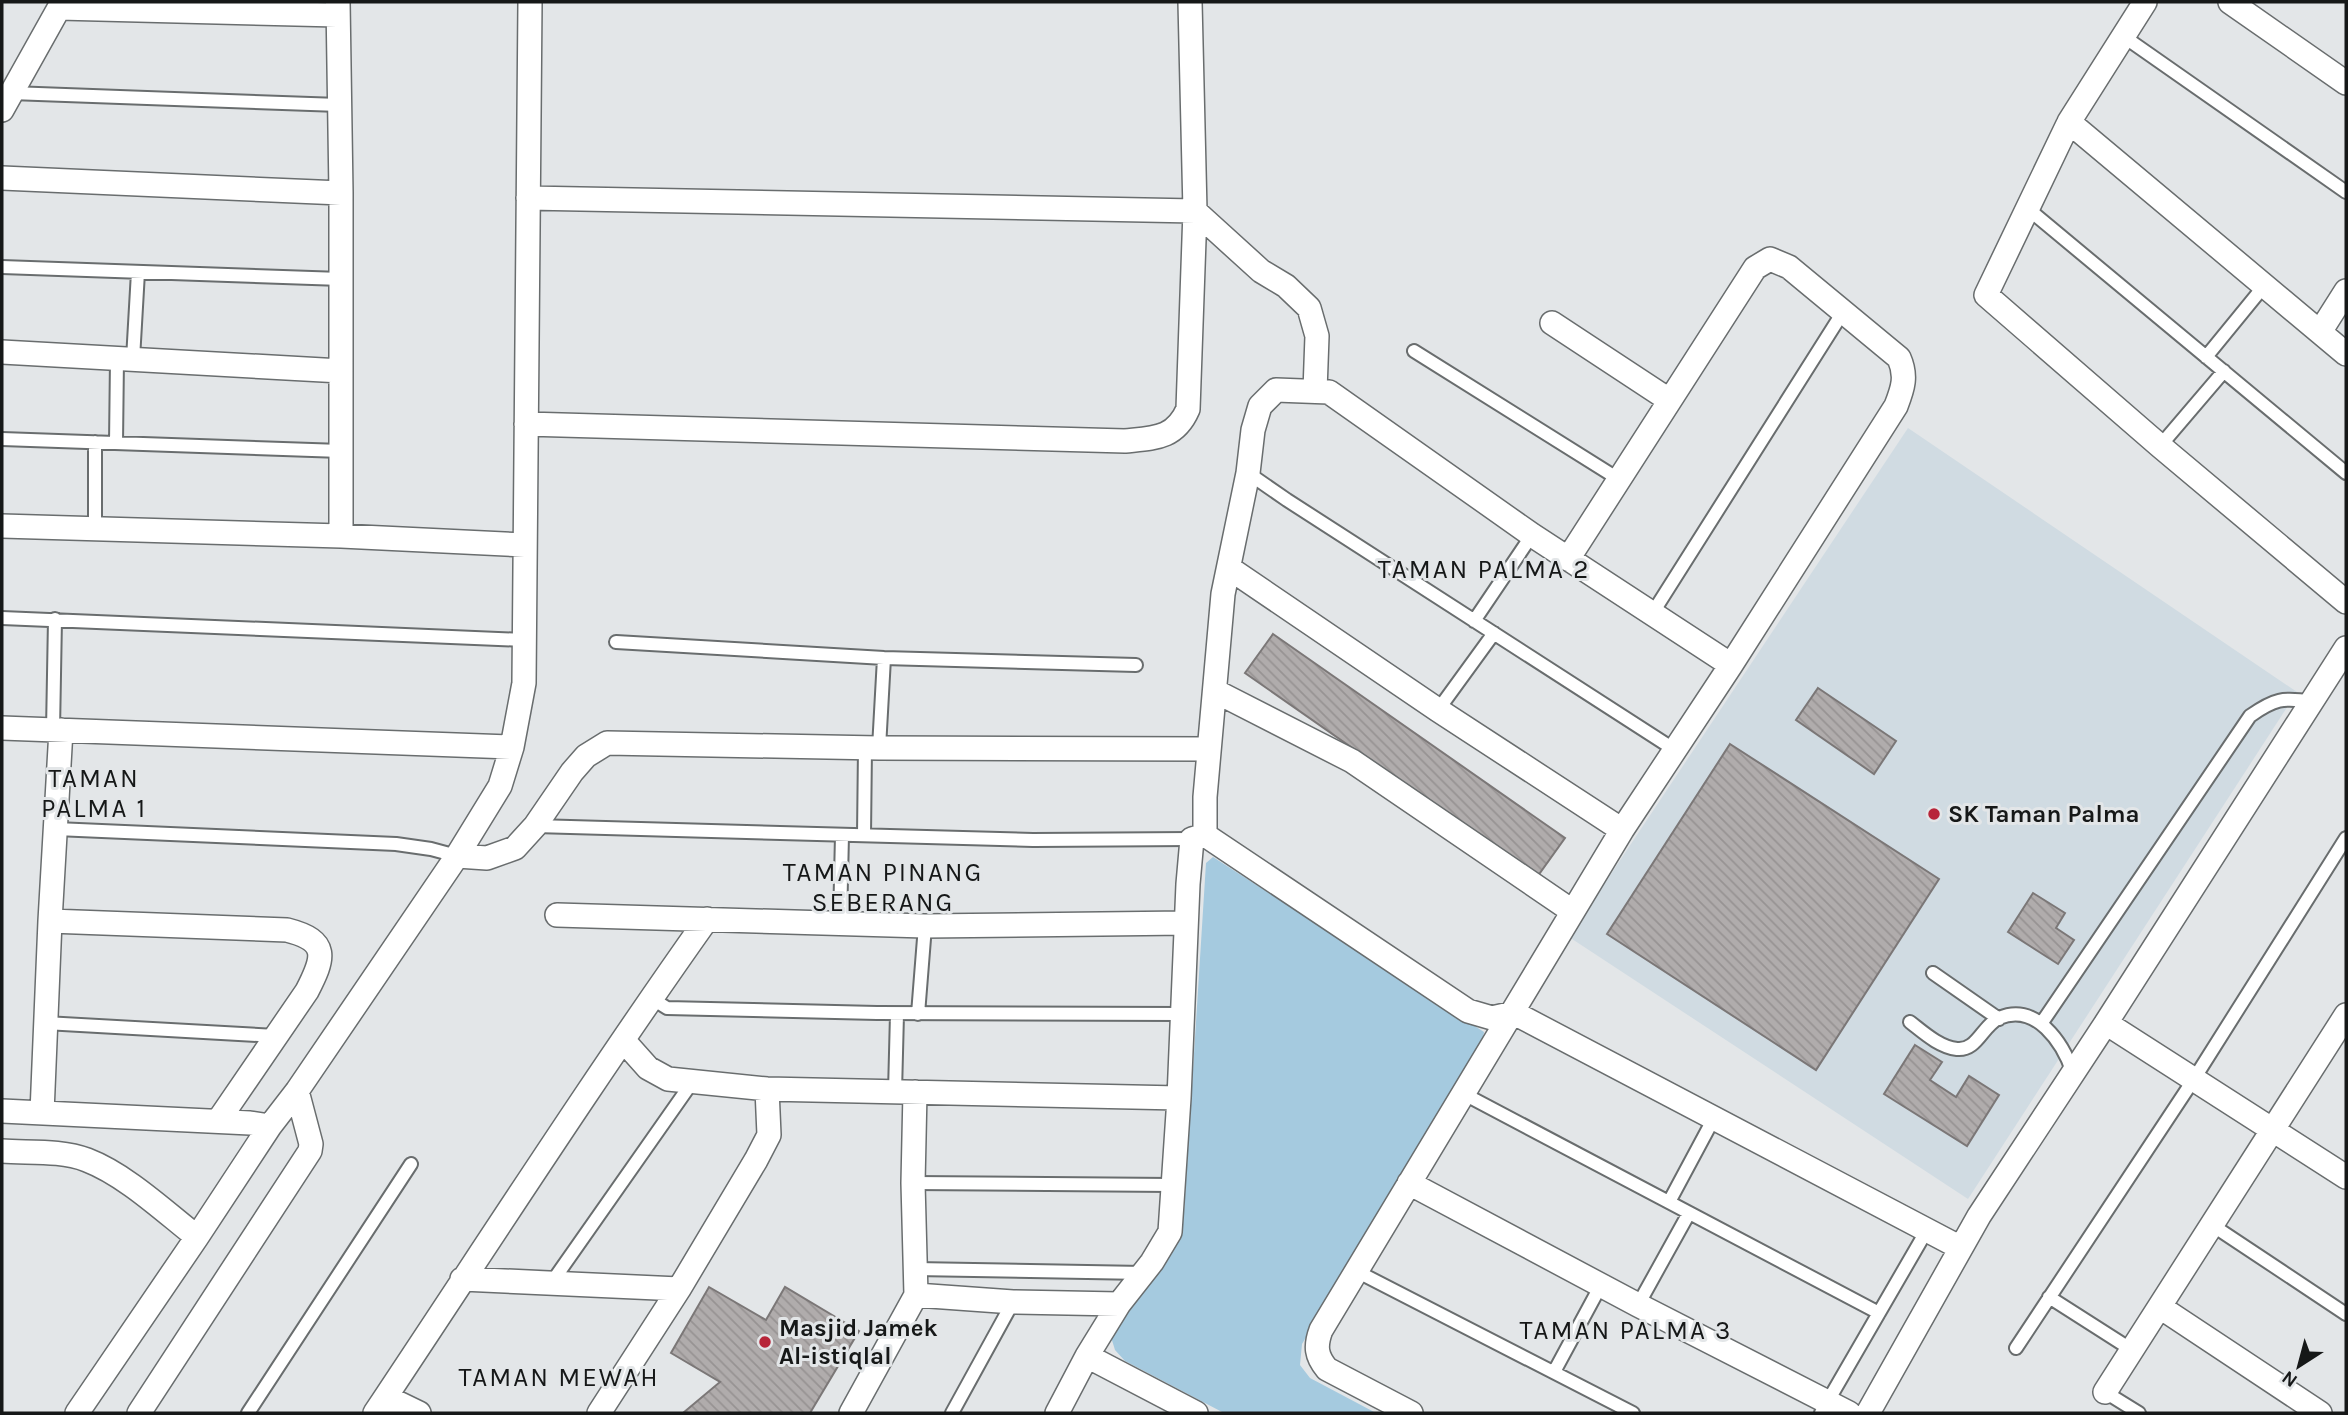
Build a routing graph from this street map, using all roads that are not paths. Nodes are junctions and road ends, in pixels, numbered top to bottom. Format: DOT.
graph roads {
  1 [pos="530,2"];
  2 [pos="1190,2"];
  3 [pos="2145,2"];
  4 [pos="2230,2"];
  5 [pos="337,8"];
  6 [pos="2123,36"];
  7 [pos="2346,83"];
  8 [pos="7,101"];
  9 [pos="339,105"];
  10 [pos="2068,122"];
  11 [pos="2,178"];
  12 [pos="2346,192"];
  13 [pos="341,193"];
  14 [pos="528,198"];
  15 [pos="2027,208"];
  16 [pos="1195,211"];
  17 [pos="2,267"];
  18 [pos="138,272"];
  19 [pos="341,279"];
  20 [pos="2264,286"];
  21 [pos="2346,291"];
  22 [pos="1843,312"];
  23 [pos="1552,323"];
  24 [pos="2320,332"];
  25 [pos="1415,351"];
  26 [pos="2,352"];
  27 [pos="2346,354"];
  28 [pos="2206,357"];
  29 [pos="125,359"];
  30 [pos="341,371"];
  31 [pos="2224,372"];
  32 [pos="1315,391"];
  33 [pos="1669,400"];
  34 [pos="526,424"];
  35 [pos="2,439"];
  36 [pos="95,442"];
  37 [pos="116,443"];
  38 [pos="2160,446"];
  39 [pos="341,451"];
  40 [pos="1248,472"];
  41 [pos="2346,473"];
  42 [pos="1620,480"];
  43 [pos="2,527"];
  44 [pos="96,530"];
  45 [pos="1532,535"];
  46 [pos="341,536"];
  47 [pos="525,545"];
  48 [pos="1568,559"];
  49 [pos="1228,568"];
  50 [pos="2346,602"];
  51 [pos="1652,614"];
  52 [pos="2,618"];
  53 [pos="55,620"];
  54 [pos="1474,621"];
  55 [pos="1494,633"];
  56 [pos="524,639"];
  57 [pos="616,642"];
  58 [pos="884,658"];
  59 [pos="2343,661"];
  60 [pos="1136,665"];
  61 [pos="1731,665"];
  62 [pos="1215,691"];
  63 [pos="2312,702"];
  64 [pos="1438,710"];
  65 [pos="2,728"];
  66 [pos="57,730"];
  67 [pos="512,747"];
  68 [pos="872,748"];
  69 [pos="1209,749"];
  70 [pos="1675,750"];
  71 [pos="536,826"];
  72 [pos="56,829"];
  73 [pos="1622,830"];
  74 [pos="842,835"];
  75 [pos="864,835"];
  76 [pos="1199,837"];
  77 [pos="2346,838"];
  78 [pos="457,856"];
  79 [pos="1572,911"];
  80 [pos="558,915"];
  81 [pos="707,919"];
  82 [pos="50,921"];
  83 [pos="840,923"];
  84 [pos="1186,923"];
  85 [pos="925,926"];
  86 [pos="1933,972"];
  87 [pos="651,998"];
  88 [pos="1514,1013"];
  89 [pos="897,1014"];
  90 [pos="918,1014"];
  91 [pos="1182,1014"];
  92 [pos="2346,1015"];
  93 [pos="1998,1019"];
  94 [pos="1910,1022"];
  95 [pos="45,1023"];
  96 [pos="2106,1023"];
  97 [pos="2041,1024"];
  98 [pos="276,1035"];
  99 [pos="623,1040"];
  100 [pos="2073,1073"];
  101 [pos="2194,1079"];
  102 [pos="693,1081"];
  103 [pos="767,1089"];
  104 [pos="297,1091"];
  105 [pos="905,1092"];
  106 [pos="1464,1094"];
  107 [pos="1179,1098"];
  108 [pos="2,1111"];
  109 [pos="42,1113"];
  110 [pos="1714,1118"];
  111 [pos="218,1121"];
  112 [pos="270,1126"];
  113 [pos="2273,1130"];
  114 [pos="2,1151"];
  115 [pos="411,1164"];
  116 [pos="2346,1177"];
  117 [pos="913,1183"];
  118 [pos="1409,1183"];
  119 [pos="1172,1185"];
  120 [pos="1669,1202"];
  121 [pos="1689,1213"];
  122 [pos="2212,1225"];
  123 [pos="1927,1230"];
  124 [pos="197,1237"];
  125 [pos="1959,1247"];
  126 [pos="915,1269"];
  127 [pos="1356,1271"];
  128 [pos="1144,1273"];
  129 [pos="462,1279"];
  130 [pos="552,1282"];
  131 [pos="1601,1285"];
  132 [pos="679,1289"];
  133 [pos="916,1295"];
  134 [pos="2049,1297"];
  135 [pos="1013,1303"];
  136 [pos="1119,1304"];
  137 [pos="1638,1305"];
  138 [pos="2160,1307"];
  139 [pos="1880,1313"];
  140 [pos="2346,1314"];
  141 [pos="2016,1348"];
  142 [pos="2132,1350"];
  143 [pos="1087,1356"];
  144 [pos="1554,1372"];
  145 [pos="2105,1392"];
  146 [pos="381,1405"];
  147 [pos="1825,1407"];
  148 [pos="77,1413"];
  149 [pos="139,1413"];
  150 [pos="248,1413"];
  151 [pos="419,1413"];
  152 [pos="599,1413"];
  153 [pos="851,1413"];
  154 [pos="952,1413"];
  155 [pos="1057,1413"];
  156 [pos="1196,1413"];
  157 [pos="1411,1413"];
  158 [pos="1633,1413"];
  159 [pos="1849,1413"];
  160 [pos="1868,1413"];
  161 [pos="2139,1413"];
  162 [pos="2320,1413"];
  1 -- 14 [label="street"];
  2 -- 16 [label="street"];
  3 -- 6 [label="street"];
  4 -- 7 [label="street"];
  5 -- 8 [label="street"];
  5 -- 9 [label="street"];
  6 -- 10 [label="street"];
  6 -- 12 [label="lane"];
  8 -- 9 [label="lane"];
  9 -- 13 [label="street"];
  10 -- 15 [label="street"];
  10 -- 20 [label="street"];
  11 -- 13 [label="street"];
  13 -- 19 [label="street"];
  14 -- 16 [label="street"];
  14 -- 34 [label="street"];
  15 -- 28 [label="lane"];
  15 -- 38 [label="street"];
  16 -- 32 [label="street"];
  16 -- 34 [label="street"];
  17 -- 18 [label="lane"];
  18 -- 19 [label="lane"];
  18 -- 29 [label="lane"];
  19 -- 30 [label="street"];
  20 -- 24 [label="street"];
  20 -- 28 [label="lane"];
  21 -- 24 [label="street"];
  22 -- 33 [label="street"];
  22 -- 51 [label="lane"];
  22 -- 61 [label="street"];
  23 -- 33 [label="street"];
  24 -- 27 [label="street"];
  25 -- 42 [label="lane"];
  26 -- 29 [label="street"];
  28 -- 31 [label="lane"];
  29 -- 30 [label="street"];
  29 -- 37 [label="lane"];
  30 -- 39 [label="street"];
  31 -- 38 [label="lane"];
  31 -- 41 [label="lane"];
  32 -- 40 [label="street"];
  32 -- 45 [label="street"];
  33 -- 42 [label="street"];
  34 -- 47 [label="street"];
  35 -- 36 [label="lane"];
  36 -- 37 [label="lane"];
  36 -- 44 [label="lane"];
  37 -- 39 [label="lane"];
  38 -- 50 [label="street"];
  39 -- 46 [label="street"];
  40 -- 49 [label="street"];
  40 -- 54 [label="lane"];
  42 -- 48 [label="street"];
  43 -- 44 [label="street"];
  44 -- 46 [label="street"];
  45 -- 48 [label="street"];
  45 -- 54 [label="lane"];
  46 -- 47 [label="street"];
  47 -- 56 [label="street"];
  48 -- 51 [label="street"];
  49 -- 62 [label="street"];
  49 -- 64 [label="street"];
  51 -- 61 [label="street"];
  52 -- 53 [label="lane"];
  53 -- 56 [label="lane"];
  53 -- 66 [label="lane"];
  54 -- 55 [label="lane"];
  55 -- 64 [label="lane"];
  55 -- 70 [label="lane"];
  56 -- 67 [label="street"];
  57 -- 58 [label="lane"];
  58 -- 60 [label="lane"];
  58 -- 68 [label="lane"];
  59 -- 63 [label="street"];
  61 -- 70 [label="street"];
  62 -- 69 [label="street"];
  62 -- 79 [label="street"];
  63 -- 96 [label="street"];
  63 -- 97 [label="lane"];
  64 -- 73 [label="street"];
  65 -- 66 [label="street"];
  66 -- 67 [label="street"];
  66 -- 72 [label="street"];
  67 -- 78 [label="street"];
  68 -- 69 [label="street"];
  68 -- 71 [label="street"];
  68 -- 75 [label="lane"];
  69 -- 76 [label="street"];
  70 -- 73 [label="street"];
  71 -- 74 [label="lane"];
  71 -- 78 [label="street"];
  72 -- 78 [label="lane"];
  72 -- 82 [label="street"];
  73 -- 79 [label="street"];
  74 -- 75 [label="lane"];
  74 -- 83 [label="lane"];
  75 -- 76 [label="lane"];
  76 -- 84 [label="street"];
  76 -- 88 [label="street"];
  77 -- 101 [label="lane"];
  78 -- 104 [label="street"];
  79 -- 88 [label="street"];
  80 -- 81 [label="street"];
  81 -- 83 [label="street"];
  81 -- 87 [label="street"];
  82 -- 95 [label="street"];
  82 -- 98 [label="street"];
  83 -- 85 [label="street"];
  84 -- 85 [label="street"];
  84 -- 91 [label="street"];
  85 -- 90 [label="lane"];
  86 -- 93 [label="lane"];
  87 -- 89 [label="lane"];
  87 -- 99 [label="street"];
  88 -- 106 [label="street"];
  88 -- 110 [label="street"];
  89 -- 90 [label="lane"];
  89 -- 105 [label="lane"];
  90 -- 91 [label="lane"];
  91 -- 107 [label="street"];
  92 -- 113 [label="street"];
  93 -- 94 [label="lane"];
  93 -- 97 [label="lane"];
  95 -- 98 [label="lane"];
  95 -- 109 [label="street"];
  96 -- 100 [label="street"];
  96 -- 101 [label="street"];
  97 -- 100 [label="lane"];
  98 -- 111 [label="street"];
  99 -- 102 [label="street"];
  99 -- 129 [label="street"];
  100 -- 125 [label="street"];
  101 -- 113 [label="street"];
  101 -- 134 [label="lane"];
  102 -- 103 [label="street"];
  102 -- 130 [label="lane"];
  103 -- 105 [label="street"];
  103 -- 132 [label="street"];
  104 -- 112 [label="street"];
  104 -- 149 [label="street"];
  105 -- 107 [label="street"];
  105 -- 117 [label="street"];
  106 -- 118 [label="street"];
  106 -- 120 [label="lane"];
  107 -- 119 [label="street"];
  108 -- 109 [label="street"];
  109 -- 111 [label="street"];
  110 -- 120 [label="lane"];
  110 -- 123 [label="street"];
  111 -- 112 [label="street"];
  112 -- 124 [label="street"];
  113 -- 116 [label="street"];
  113 -- 122 [label="street"];
  114 -- 124 [label="street"];
  115 -- 150 [label="lane"];
  117 -- 119 [label="lane"];
  117 -- 126 [label="street"];
  118 -- 127 [label="street"];
  118 -- 131 [label="street"];
  119 -- 128 [label="street"];
  120 -- 121 [label="lane"];
  121 -- 137 [label="lane"];
  121 -- 139 [label="lane"];
  122 -- 138 [label="street"];
  122 -- 140 [label="lane"];
  123 -- 125 [label="street"];
  123 -- 139 [label="lane"];
  124 -- 148 [label="street"];
  125 -- 160 [label="street"];
  126 -- 128 [label="lane"];
  126 -- 133 [label="street"];
  127 -- 144 [label="lane"];
  127 -- 157 [label="street"];
  128 -- 136 [label="street"];
  129 -- 130 [label="street"];
  129 -- 146 [label="street"];
  130 -- 132 [label="street"];
  131 -- 137 [label="street"];
  131 -- 144 [label="lane"];
  132 -- 152 [label="street"];
  133 -- 135 [label="street"];
  133 -- 153 [label="street"];
  134 -- 141 [label="lane"];
  134 -- 142 [label="lane"];
  135 -- 136 [label="street"];
  135 -- 154 [label="lane"];
  136 -- 143 [label="street"];
  137 -- 147 [label="street"];
  138 -- 142 [label="street"];
  138 -- 162 [label="street"];
  139 -- 147 [label="lane"];
  142 -- 145 [label="street"];
  143 -- 155 [label="street"];
  143 -- 156 [label="street"];
  144 -- 158 [label="lane"];
  145 -- 161 [label="lane"];
  146 -- 151 [label="street"];
  147 -- 159 [label="street"];
}
